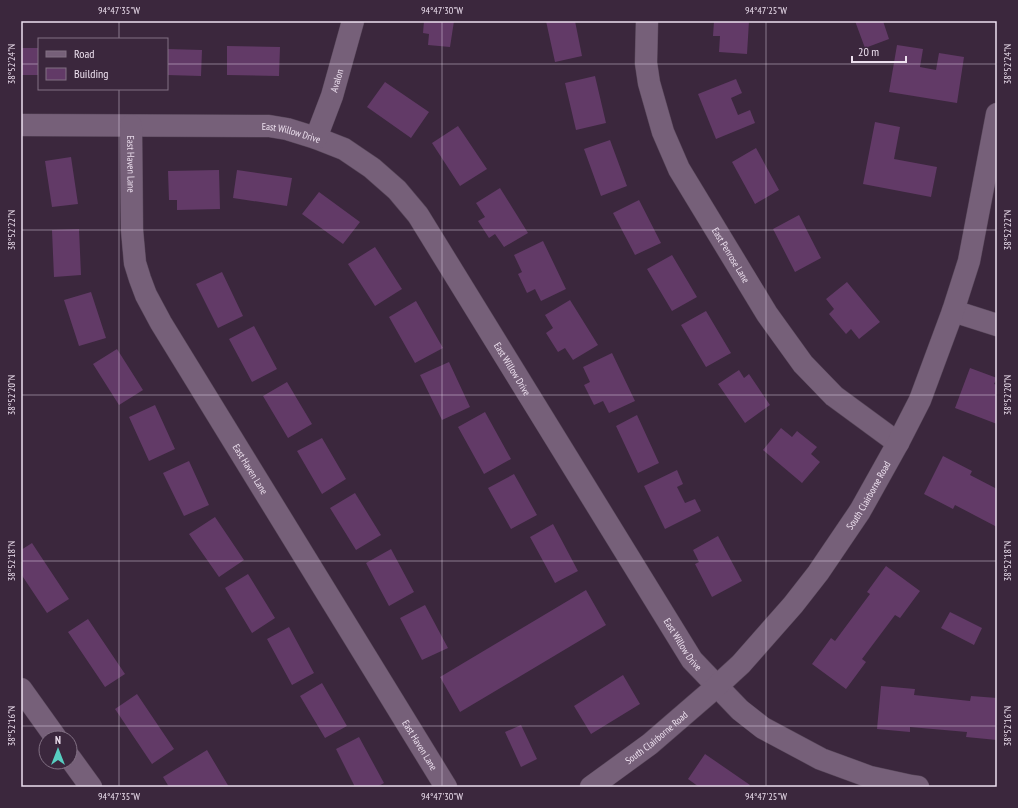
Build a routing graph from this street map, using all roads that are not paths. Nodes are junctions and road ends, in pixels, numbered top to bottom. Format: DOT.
graph roads {
  1 [pos="353,21"];
  2 [pos="647,21"];
  3 [pos="996,122"];
  4 [pos="21,125"];
  5 [pos="131,126"];
  6 [pos="316,138"];
  7 [pos="953,311"];
  8 [pos="997,325"];
  9 [pos="898,443"];
  10 [pos="716,687"];
  11 [pos="21,689"];
  12 [pos="50,730"];
  13 [pos="78,769"];
  14 [pos="91,787"];
  15 [pos="446,787"];
  16 [pos="591,787"];
  17 [pos="918,787"];
  1 -- 6 [label="street, Avalon"];
  2 -- 9 [label="street, East Penrose Lane"];
  3 -- 7 [label="street, South Clairborne Road"];
  4 -- 5 [label="street, East Willow Drive"];
  5 -- 6 [label="street, East Willow Drive"];
  5 -- 15 [label="street, East Haven Lane"];
  6 -- 10 [label="street, East Willow Drive"];
  7 -- 8 [label="street"];
  7 -- 9 [label="street, South Clairborne Road"];
  9 -- 10 [label="street, South Clairborne Road"];
  10 -- 16 [label="street, South Clairborne Road"];
  10 -- 17 [label="street, East Willow Drive"];
  11 -- 12 [label="street"];
  13 -- 14 [label="street"];
}
